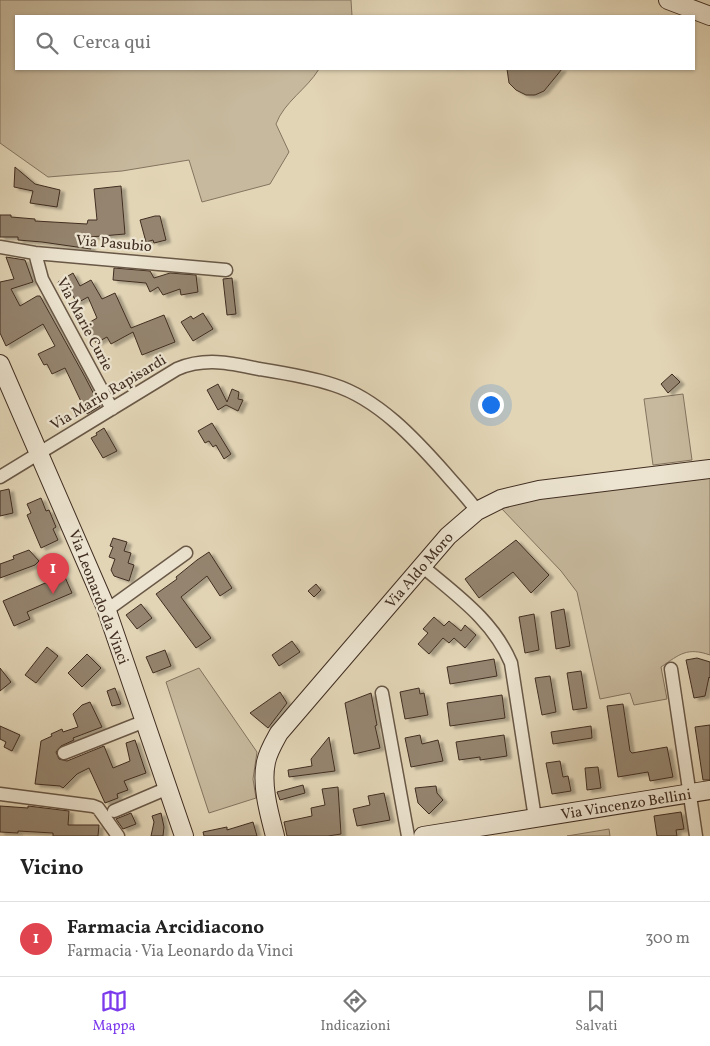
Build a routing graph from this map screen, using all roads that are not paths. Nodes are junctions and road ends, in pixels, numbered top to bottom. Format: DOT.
graph roads {
  1 [pos="668,0"];
  2 [pos="710,16"];
  3 [pos="0,247"];
  4 [pos="35,253"];
  5 [pos="226,270"];
  6 [pos="0,364"];
  7 [pos="112,409"];
  8 [pos="39,452"];
  9 [pos="710,469"];
  10 [pos="0,476"];
  11 [pos="477,511"];
  12 [pos="186,553"];
  13 [pos="422,566"];
  14 [pos="107,610"];
  15 [pos="671,669"];
  16 [pos="382,693"];
  17 [pos="145,721"];
  18 [pos="64,752"];
  19 [pos="168,788"];
  20 [pos="710,790"];
  21 [pos="0,794"];
  22 [pos="689,794"];
  23 [pos="114,811"];
  24 [pos="535,818"];
  25 [pos="118,836"];
  26 [pos="184,836"];
  27 [pos="275,836"];
  28 [pos="408,836"];
  29 [pos="428,836"];
  30 [pos="696,836"];
  1 -- 2 [label="main road"];
  3 -- 4 [label="street, Via Pasubio"];
  4 -- 5 [label="street, Via Pasubio"];
  4 -- 7 [label="street, Via Marie Curie"];
  6 -- 8 [label="main road, Via Leonardo da Vinci"];
  7 -- 8 [label="street, Via Mario Rapisardi"];
  7 -- 11 [label="street, Via Mario Rapisardi"];
  8 -- 10 [label="street, Via Mario Rapisardi"];
  8 -- 14 [label="main road, Via Leonardo da Vinci"];
  9 -- 11 [label="main road, Via Aldo Moro"];
  11 -- 13 [label="main road, Via Aldo Moro"];
  12 -- 14 [label="street"];
  13 -- 24 [label="street"];
  13 -- 27 [label="main road, Via Aldo Moro"];
  14 -- 17 [label="main road, Via Leonardo da Vinci"];
  15 -- 22 [label="street"];
  16 -- 28 [label="street"];
  17 -- 18 [label="street"];
  17 -- 19 [label="main road, Via Leonardo da Vinci"];
  19 -- 23 [label="street"];
  19 -- 26 [label="main road, Via Leonardo da Vinci"];
  20 -- 22 [label="main road, Via Vincenzo Bellini"];
  21 -- 25 [label="street"];
  22 -- 24 [label="main road, Via Vincenzo Bellini"];
  22 -- 30 [label="street"];
  24 -- 29 [label="main road, Via Vincenzo Bellini"];
}
